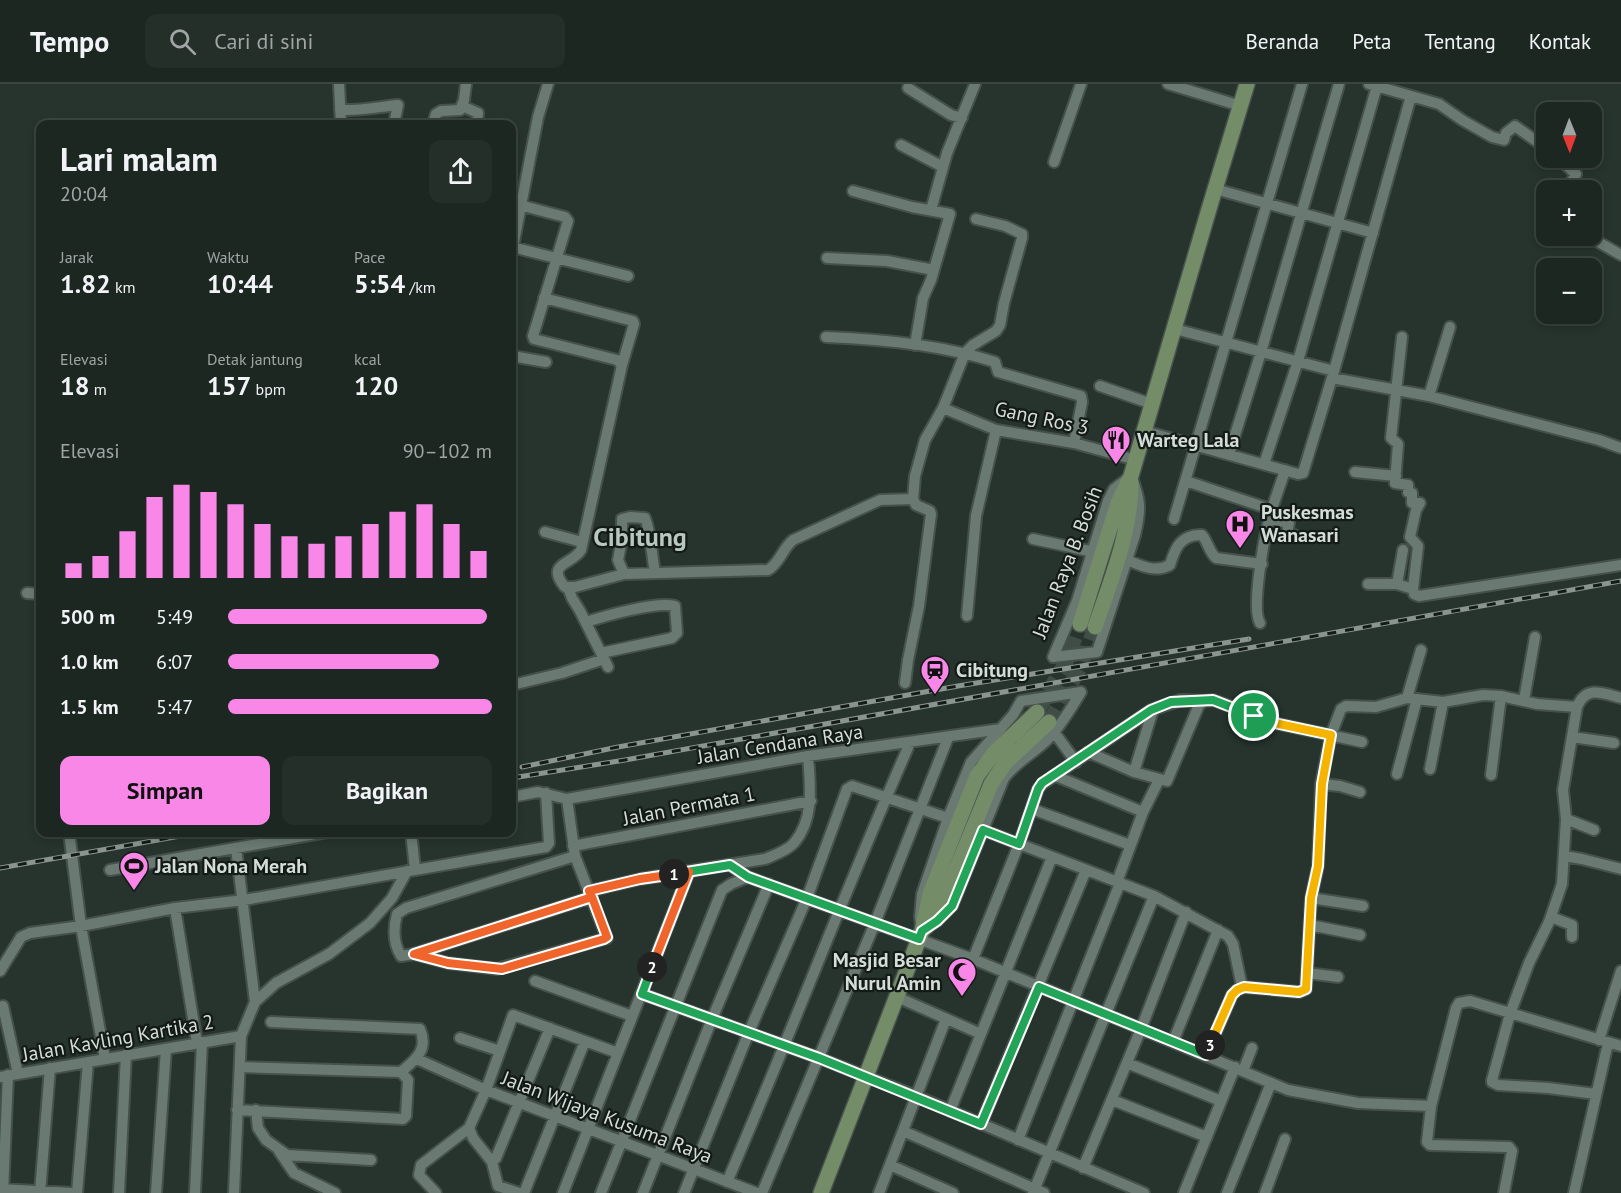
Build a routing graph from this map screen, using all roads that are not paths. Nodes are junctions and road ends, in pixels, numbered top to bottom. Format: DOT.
graph roads {
  1 [pos="339,84"];
  2 [pos="466,84"];
  3 [pos="548,84"];
  4 [pos="975,84"];
  5 [pos="1081,84"];
  6 [pos="1168,84"];
  7 [pos="1247,84"];
  8 [pos="1302,84"];
  9 [pos="1339,84"];
  10 [pos="1373,85"];
  11 [pos="908,88"];
  12 [pos="1411,96"];
  13 [pos="462,106"];
  14 [pos="1241,106"];
  15 [pos="340,110"];
  16 [pos="962,118"];
  17 [pos="341,120"];
  18 [pos="395,120"];
  19 [pos="434,120"];
  20 [pos="477,120"];
  21 [pos="1536,141"];
  22 [pos="902,145"];
  23 [pos="1053,162"];
  24 [pos="943,167"];
  25 [pos="1569,168"];
  26 [pos="1573,180"];
  27 [pos="1215,189"];
  28 [pos="853,191"];
  29 [pos="1266,203"];
  30 [pos="516,204"];
  31 [pos="932,210"];
  32 [pos="1300,213"];
  33 [pos="976,219"];
  34 [pos="1338,222"];
  35 [pos="1373,233"];
  36 [pos="1602,244"];
  37 [pos="516,248"];
  38 [pos="1621,255"];
  39 [pos="557,257"];
  40 [pos="827,258"];
  41 [pos="934,270"];
  42 [pos="628,276"];
  43 [pos="544,298"];
  44 [pos="1450,327"];
  45 [pos="1175,329"];
  46 [pos="826,337"];
  47 [pos="1402,337"];
  48 [pos="1226,342"];
  49 [pos="915,345"];
  50 [pos="965,352"];
  51 [pos="1261,352"];
  52 [pos="516,357"];
  53 [pos="1298,361"];
  54 [pos="546,362"];
  55 [pos="622,365"];
  56 [pos="1333,374"];
  57 [pos="1100,386"];
  58 [pos="1396,388"];
  59 [pos="1429,396"];
  60 [pos="1152,404"];
  61 [pos="943,408"];
  62 [pos="996,430"];
  63 [pos="1144,431"];
  64 [pos="1074,443"];
  65 [pos="1196,445"];
  66 [pos="1621,448"];
  67 [pos="1229,454"];
  68 [pos="1136,460"];
  69 [pos="1264,464"];
  70 [pos="1285,470"];
  71 [pos="1355,472"];
  72 [pos="1131,476"];
  73 [pos="1396,476"];
  74 [pos="1186,481"];
  75 [pos="913,500"];
  76 [pos="1271,514"];
  77 [pos="1174,519"];
  78 [pos="545,532"];
  79 [pos="1294,535"];
  80 [pos="1033,539"];
  81 [pos="582,542"];
  82 [pos="1403,550"];
  83 [pos="1094,552"];
  84 [pos="1127,560"];
  85 [pos="1262,564"];
  86 [pos="1621,565"];
  87 [pos="655,572"];
  88 [pos="624,574"];
  89 [pos="1368,584"];
  90 [pos="1397,584"];
  91 [pos="568,588"];
  92 [pos="1413,589"];
  93 [pos="27,593"];
  94 [pos="36,594"];
  95 [pos="968,616"];
  96 [pos="586,622"];
  97 [pos="1260,623"];
  98 [pos="1088,626"];
  99 [pos="1535,637"];
  100 [pos="1421,650"];
  101 [pos="604,659"];
  102 [pos="905,683"];
  103 [pos="516,684"];
  104 [pos="1501,696"];
  105 [pos="1621,698"];
  106 [pos="1412,699"];
  107 [pos="1524,700"];
  108 [pos="1204,701"];
  109 [pos="1443,702"];
  110 [pos="1577,706"];
  111 [pos="1153,710"];
  112 [pos="1046,722"];
  113 [pos="1001,729"];
  114 [pos="1331,735"];
  115 [pos="1572,737"];
  116 [pos="948,738"];
  117 [pos="1362,742"];
  118 [pos="910,743"];
  119 [pos="1614,743"];
  120 [pos="1089,752"];
  121 [pos="808,756"];
  122 [pos="1076,762"];
  123 [pos="1430,769"];
  124 [pos="1134,772"];
  125 [pos="1397,774"];
  126 [pos="1491,775"];
  127 [pos="1056,776"];
  128 [pos="1163,781"];
  129 [pos="1322,784"];
  130 [pos="1360,792"];
  131 [pos="546,793"];
  132 [pos="887,796"];
  133 [pos="516,797"];
  134 [pos="567,799"];
  135 [pos="811,801"];
  136 [pos="920,808"];
  137 [pos="1032,810"];
  138 [pos="1143,812"];
  139 [pos="948,818"];
  140 [pos="1566,819"];
  141 [pos="983,830"];
  142 [pos="1594,830"];
  143 [pos="70,837"];
  144 [pos="299,837"];
  145 [pos="411,837"];
  146 [pos="1019,844"];
  147 [pos="1130,845"];
  148 [pos="236,848"];
  149 [pos="574,851"];
  150 [pos="1564,856"];
  151 [pos="1052,857"];
  152 [pos="730,865"];
  153 [pos="1621,869"];
  154 [pos="110,870"];
  155 [pos="411,870"];
  156 [pos="1086,870"];
  157 [pos="689,872"];
  158 [pos="748,877"];
  159 [pos="1118,882"];
  160 [pos="769,884"];
  161 [pos="591,894"];
  162 [pos="1154,896"];
  163 [pos="807,898"];
  164 [pos="1311,898"];
  165 [pos="244,900"];
  166 [pos="1363,906"];
  167 [pos="175,908"];
  168 [pos="839,910"];
  169 [pos="1186,912"];
  170 [pos="1551,917"];
  171 [pos="875,923"];
  172 [pos="1310,925"];
  173 [pos="81,926"];
  174 [pos="1218,930"];
  175 [pos="921,935"];
  176 [pos="1360,935"];
  177 [pos="1572,937"];
  178 [pos="414,954"];
  179 [pos="973,959"];
  180 [pos="1621,968"];
  181 [pos="0,971"];
  182 [pos="1005,972"];
  183 [pos="1307,973"];
  184 [pos="1338,977"];
  185 [pos="535,981"];
  186 [pos="1039,987"];
  187 [pos="1240,988"];
  188 [pos="642,994"];
  189 [pos="897,997"];
  190 [pos="1073,1000"];
  191 [pos="255,1002"];
  192 [pos="3,1006"];
  193 [pos="677,1007"];
  194 [pos="1106,1014"];
  195 [pos="1510,1014"];
  196 [pos="632,1016"];
  197 [pos="711,1019"];
  198 [pos="946,1019"];
  199 [pos="271,1022"];
  200 [pos="550,1028"];
  201 [pos="1141,1029"];
  202 [pos="749,1032"];
  203 [pos="981,1034"];
  204 [pos="241,1036"];
  205 [pos="460,1038"];
  206 [pos="585,1041"];
  207 [pos="1173,1042"];
  208 [pos="1604,1042"];
  209 [pos="200,1043"];
  210 [pos="786,1046"];
  211 [pos="1621,1046"];
  212 [pos="1252,1048"];
  213 [pos="166,1049"];
  214 [pos="500,1051"];
  215 [pos="618,1053"];
  216 [pos="126,1055"];
  217 [pos="1206,1055"];
  218 [pos="819,1058"];
  219 [pos="105,1059"];
  220 [pos="417,1059"];
  221 [pos="88,1062"];
  222 [pos="1127,1063"];
  223 [pos="240,1067"];
  224 [pos="50,1068"];
  225 [pos="1239,1069"];
  226 [pos="401,1072"];
  227 [pos="9,1075"];
  228 [pos="866,1076"];
  229 [pos="1271,1083"];
  230 [pos="486,1090"];
  231 [pos="1596,1094"];
  232 [pos="916,1096"];
  233 [pos="1112,1100"];
  234 [pos="1221,1101"];
  235 [pos="518,1102"];
  236 [pos="1431,1106"];
  237 [pos="237,1110"];
  238 [pos="256,1110"];
  239 [pos="950,1111"];
  240 [pos="553,1116"];
  241 [pos="981,1124"];
  242 [pos="469,1128"];
  243 [pos="588,1129"];
  244 [pos="903,1131"];
  245 [pos="1207,1137"];
  246 [pos="1285,1139"];
  247 [pos="1018,1140"];
  248 [pos="621,1142"];
  249 [pos="279,1151"];
  250 [pos="1049,1152"];
  251 [pos="657,1155"];
  252 [pos="371,1160"];
  253 [pos="492,1162"];
  254 [pos="890,1166"];
  255 [pos="1083,1168"];
  256 [pos="693,1169"];
  257 [pos="727,1182"];
  258 [pos="2,1190"];
  259 [pos="40,1192"];
  260 [pos="1037,1192"];
  261 [pos="72,1193"];
  262 [pos="77,1193"];
  263 [pos="119,1193"];
  264 [pos="156,1193"];
  265 [pos="195,1193"];
  266 [pos="234,1193"];
  267 [pos="335,1193"];
  268 [pos="436,1193"];
  269 [pos="519,1193"];
  270 [pos="524,1193"];
  271 [pos="563,1193"];
  272 [pos="601,1193"];
  273 [pos="643,1193"];
  274 [pos="684,1193"];
  275 [pos="757,1193"];
  276 [pos="762,1193"];
  277 [pos="821,1193"];
  278 [pos="879,1193"];
  279 [pos="953,1193"];
  280 [pos="1144,1193"];
  281 [pos="1184,1193"];
  282 [pos="1227,1193"];
  283 [pos="1265,1193"];
  284 [pos="1504,1193"];
  285 [pos="1574,1193"];
  1 -- 15 [label="street"];
  2 -- 13 [label="street"];
  3 -- 30 [label="street"];
  4 -- 16 [label="street"];
  5 -- 23 [label="street"];
  6 -- 14 [label="street"];
  7 -- 14 [label="main road, Jalan Raya B. Bosih"];
  8 -- 29 [label="street"];
  9 -- 32 [label="street"];
  10 -- 12 [label="street"];
  10 -- 34 [label="street"];
  11 -- 16 [label="street"];
  12 -- 21 [label="street"];
  12 -- 35 [label="street"];
  13 -- 19 [label="street"];
  13 -- 20 [label="street"];
  14 -- 27 [label="main road, Jalan Raya B. Bosih"];
  15 -- 17 [label="street"];
  15 -- 18 [label="street"];
  16 -- 24 [label="street"];
  22 -- 24 [label="street"];
  24 -- 31 [label="street"];
  25 -- 26 [label="street"];
  27 -- 29 [label="street"];
  27 -- 45 [label="main road, Jalan Raya B. Bosih"];
  28 -- 31 [label="street"];
  29 -- 32 [label="street"];
  29 -- 48 [label="street"];
  30 -- 39 [label="street"];
  31 -- 41 [label="street"];
  32 -- 34 [label="street"];
  32 -- 51 [label="street"];
  33 -- 50 [label="street"];
  34 -- 35 [label="street"];
  34 -- 53 [label="street"];
  35 -- 56 [label="street"];
  36 -- 38 [label="street"];
  37 -- 39 [label="street"];
  39 -- 42 [label="street"];
  39 -- 43 [label="street"];
  40 -- 41 [label="street"];
  41 -- 49 [label="street"];
  43 -- 55 [label="street"];
  43 -- 55 [label="street"];
  44 -- 59 [label="street"];
  45 -- 48 [label="street"];
  45 -- 60 [label="main road, Jalan Raya B. Bosih"];
  46 -- 49 [label="street"];
  47 -- 58 [label="street"];
  48 -- 51 [label="street"];
  48 -- 65 [label="street"];
  49 -- 50 [label="street"];
  50 -- 61 [label="street"];
  50 -- 64 [label="street"];
  51 -- 53 [label="street"];
  51 -- 67 [label="street"];
  52 -- 54 [label="street"];
  53 -- 56 [label="street"];
  53 -- 69 [label="street"];
  55 -- 81 [label="street"];
  56 -- 58 [label="street"];
  56 -- 70 [label="street"];
  57 -- 60 [label="street"];
  58 -- 59 [label="street"];
  58 -- 73 [label="street"];
  59 -- 66 [label="street"];
  60 -- 63 [label="main road, Jalan Raya B. Bosih"];
  61 -- 62 [label="street, Gang Ros 3"];
  61 -- 75 [label="street"];
  62 -- 64 [label="street, Gang Ros 3"];
  62 -- 95 [label="street"];
  63 -- 65 [label="street"];
  63 -- 68 [label="main road, Jalan Raya B. Bosih"];
  64 -- 68 [label="street, Gang Ros 3"];
  65 -- 67 [label="street"];
  65 -- 74 [label="street"];
  67 -- 69 [label="street"];
  68 -- 72 [label="main road, Jalan Raya B. Bosih"];
  69 -- 70 [label="street"];
  70 -- 76 [label="street"];
  71 -- 73 [label="street"];
  72 -- 83 [label="street, Jalan Raya B. Bosih"];
  72 -- 84 [label="street, Jalan Raya B. Bosih"];
  72 -- 98 [label="main road"];
  73 -- 92 [label="street"];
  74 -- 76 [label="street"];
  74 -- 77 [label="street"];
  75 -- 87 [label="street"];
  75 -- 102 [label="street"];
  76 -- 79 [label="street"];
  76 -- 85 [label="street"];
  78 -- 81 [label="street"];
  80 -- 83 [label="street"];
  81 -- 91 [label="street"];
  82 -- 90 [label="street"];
  83 -- 84 [label="street, Jalan Raya B. Bosih"];
  84 -- 85 [label="street"];
  85 -- 97 [label="street"];
  86 -- 92 [label="street"];
  87 -- 88 [label="street"];
  87 -- 88 [label="street"];
  88 -- 91 [label="street"];
  89 -- 90 [label="street"];
  90 -- 92 [label="street"];
  91 -- 96 [label="street"];
  93 -- 94 [label="street"];
  96 -- 101 [label="street"];
  96 -- 101 [label="street"];
  99 -- 107 [label="street"];
  100 -- 106 [label="street"];
  101 -- 103 [label="street"];
  104 -- 107 [label="street"];
  104 -- 109 [label="street"];
  104 -- 126 [label="street"];
  105 -- 110 [label="street"];
  106 -- 109 [label="street"];
  106 -- 114 [label="street"];
  106 -- 125 [label="street"];
  107 -- 110 [label="street"];
  108 -- 111 [label="street"];
  108 -- 114 [label="street"];
  108 -- 128 [label="street"];
  109 -- 123 [label="street"];
  110 -- 115 [label="street"];
  111 -- 120 [label="street"];
  111 -- 124 [label="street"];
  112 -- 113 [label="street"];
  112 -- 122 [label="street"];
  112 -- 141 [label="street"];
  112 -- 175 [label="main road"];
  113 -- 116 [label="street, Jalan Cendana Raya"];
  113 -- 139 [label="street"];
  114 -- 117 [label="street"];
  114 -- 129 [label="street"];
  115 -- 119 [label="street"];
  115 -- 140 [label="street"];
  116 -- 118 [label="street, Jalan Cendana Raya"];
  116 -- 136 [label="street"];
  118 -- 121 [label="street, Jalan Cendana Raya"];
  118 -- 132 [label="street"];
  120 -- 122 [label="street"];
  120 -- 124 [label="street"];
  121 -- 134 [label="street, Jalan Cendana Raya"];
  121 -- 135 [label="street"];
  122 -- 127 [label="street"];
  124 -- 128 [label="street"];
  127 -- 137 [label="street"];
  127 -- 138 [label="street"];
  128 -- 138 [label="street"];
  129 -- 130 [label="street"];
  129 -- 164 [label="street"];
  131 -- 133 [label="street"];
  131 -- 134 [label="street"];
  131 -- 155 [label="street"];
  132 -- 136 [label="street"];
  132 -- 163 [label="street"];
  132 -- 168 [label="street"];
  134 -- 149 [label="street"];
  135 -- 149 [label="street, Jalan Permata 1"];
  135 -- 152 [label="street"];
  136 -- 139 [label="street"];
  136 -- 171 [label="street"];
  137 -- 146 [label="street"];
  137 -- 147 [label="street"];
  138 -- 147 [label="street"];
  139 -- 175 [label="street"];
  140 -- 142 [label="street"];
  140 -- 150 [label="street"];
  141 -- 146 [label="street"];
  141 -- 175 [label="street"];
  143 -- 173 [label="street"];
  144 -- 148 [label="street"];
  145 -- 155 [label="street"];
  146 -- 151 [label="street"];
  146 -- 179 [label="street"];
  147 -- 159 [label="street"];
  148 -- 154 [label="street"];
  148 -- 165 [label="street"];
  149 -- 161 [label="street"];
  149 -- 178 [label="street, Jalan Permata 1"];
  150 -- 153 [label="street"];
  150 -- 170 [label="street"];
  151 -- 156 [label="street"];
  151 -- 182 [label="street"];
  152 -- 157 [label="street"];
  152 -- 158 [label="street"];
  155 -- 165 [label="street"];
  155 -- 191 [label="street"];
  156 -- 159 [label="street"];
  156 -- 186 [label="street"];
  157 -- 161 [label="street"];
  157 -- 188 [label="street"];
  158 -- 160 [label="street"];
  158 -- 193 [label="street"];
  159 -- 162 [label="street"];
  159 -- 190 [label="street"];
  160 -- 163 [label="street"];
  160 -- 197 [label="street"];
  161 -- 178 [label="street"];
  161 -- 178 [label="street"];
  162 -- 169 [label="street"];
  162 -- 194 [label="street"];
  163 -- 168 [label="street"];
  163 -- 202 [label="street"];
  164 -- 166 [label="street"];
  164 -- 172 [label="street"];
  165 -- 167 [label="street"];
  165 -- 191 [label="street"];
  167 -- 173 [label="street"];
  167 -- 209 [label="street"];
  168 -- 171 [label="street"];
  168 -- 210 [label="street"];
  169 -- 174 [label="street"];
  169 -- 201 [label="street"];
  170 -- 177 [label="street"];
  170 -- 195 [label="street"];
  171 -- 175 [label="street"];
  171 -- 218 [label="street"];
  172 -- 176 [label="street"];
  172 -- 183 [label="street"];
  173 -- 181 [label="street"];
  173 -- 219 [label="street"];
  174 -- 187 [label="street"];
  174 -- 207 [label="street"];
  175 -- 179 [label="street"];
  175 -- 189 [label="main road"];
  179 -- 182 [label="street"];
  180 -- 208 [label="street"];
  182 -- 186 [label="street"];
  182 -- 203 [label="street"];
  183 -- 184 [label="street"];
  183 -- 187 [label="street"];
  185 -- 196 [label="street"];
  186 -- 190 [label="street"];
  186 -- 241 [label="street"];
  187 -- 217 [label="street"];
  188 -- 193 [label="street"];
  188 -- 196 [label="street"];
  189 -- 198 [label="street"];
  189 -- 228 [label="main road"];
  190 -- 194 [label="street"];
  190 -- 247 [label="street"];
  191 -- 204 [label="street"];
  192 -- 227 [label="street"];
  193 -- 197 [label="street"];
  193 -- 248 [label="street"];
  194 -- 201 [label="street"];
  194 -- 250 [label="street"];
  195 -- 208 [label="street"];
  195 -- 231 [label="street"];
  195 -- 236 [label="street"];
  196 -- 215 [label="street"];
  197 -- 202 [label="street"];
  197 -- 251 [label="street"];
  198 -- 203 [label="street"];
  198 -- 232 [label="street"];
  199 -- 220 [label="street"];
  200 -- 206 [label="street"];
  200 -- 214 [label="street"];
  200 -- 235 [label="street"];
  201 -- 207 [label="street"];
  201 -- 222 [label="street"];
  202 -- 210 [label="street"];
  202 -- 256 [label="street"];
  203 -- 239 [label="street"];
  204 -- 209 [label="street, Jalan Kavling Kartika 2"];
  204 -- 223 [label="street"];
  205 -- 214 [label="street"];
  206 -- 215 [label="street"];
  206 -- 240 [label="street"];
  207 -- 217 [label="street"];
  208 -- 211 [label="street"];
  208 -- 231 [label="street"];
  209 -- 213 [label="street, Jalan Kavling Kartika 2"];
  209 -- 265 [label="street"];
  210 -- 218 [label="street"];
  210 -- 257 [label="street"];
  212 -- 225 [label="street"];
  213 -- 216 [label="street, Jalan Kavling Kartika 2"];
  213 -- 264 [label="street"];
  214 -- 230 [label="street"];
  215 -- 243 [label="street"];
  216 -- 219 [label="street, Jalan Kavling Kartika 2"];
  216 -- 263 [label="street"];
  217 -- 225 [label="street"];
  218 -- 228 [label="street"];
  218 -- 276 [label="street"];
  219 -- 221 [label="street, Jalan Kavling Kartika 2"];
  220 -- 226 [label="street"];
  220 -- 230 [label="street, Jalan Wijaya Kusuma Raya"];
  221 -- 224 [label="street, Jalan Kavling Kartika 2"];
  221 -- 262 [label="street"];
  222 -- 233 [label="street"];
  222 -- 234 [label="street"];
  223 -- 226 [label="street"];
  223 -- 237 [label="street"];
  224 -- 227 [label="street, Jalan Kavling Kartika 2"];
  224 -- 259 [label="street"];
  225 -- 229 [label="street"];
  225 -- 234 [label="street"];
  226 -- 238 [label="street"];
  227 -- 258 [label="street"];
  228 -- 232 [label="street"];
  228 -- 277 [label="main road"];
  229 -- 236 [label="street"];
  229 -- 282 [label="street"];
  230 -- 235 [label="street, Jalan Wijaya Kusuma Raya"];
  230 -- 242 [label="street"];
  231 -- 285 [label="street"];
  232 -- 239 [label="street"];
  232 -- 244 [label="street"];
  233 -- 245 [label="street"];
  233 -- 255 [label="street"];
  234 -- 245 [label="street"];
  235 -- 240 [label="street, Jalan Wijaya Kusuma Raya"];
  235 -- 253 [label="street"];
  236 -- 284 [label="street"];
  237 -- 238 [label="street"];
  237 -- 266 [label="street"];
  238 -- 249 [label="street"];
  239 -- 241 [label="street"];
  240 -- 243 [label="street, Jalan Wijaya Kusuma Raya"];
  240 -- 270 [label="street"];
  241 -- 247 [label="street"];
  242 -- 253 [label="street"];
  242 -- 268 [label="street"];
  243 -- 248 [label="street, Jalan Wijaya Kusuma Raya"];
  243 -- 271 [label="street"];
  244 -- 254 [label="street"];
  244 -- 260 [label="street"];
  245 -- 281 [label="street"];
  246 -- 283 [label="street"];
  247 -- 250 [label="street"];
  248 -- 251 [label="street, Jalan Wijaya Kusuma Raya"];
  248 -- 272 [label="street"];
  249 -- 252 [label="street"];
  249 -- 267 [label="street"];
  250 -- 255 [label="street"];
  250 -- 260 [label="street"];
  251 -- 256 [label="street, Jalan Wijaya Kusuma Raya"];
  251 -- 273 [label="street"];
  253 -- 269 [label="street"];
  254 -- 278 [label="street"];
  254 -- 279 [label="street"];
  255 -- 280 [label="street"];
  256 -- 257 [label="street, Jalan Wijaya Kusuma Raya"];
  256 -- 274 [label="street"];
  257 -- 275 [label="street, Jalan Wijaya Kusuma Raya"];
  258 -- 259 [label="street"];
  259 -- 261 [label="street"];
}
